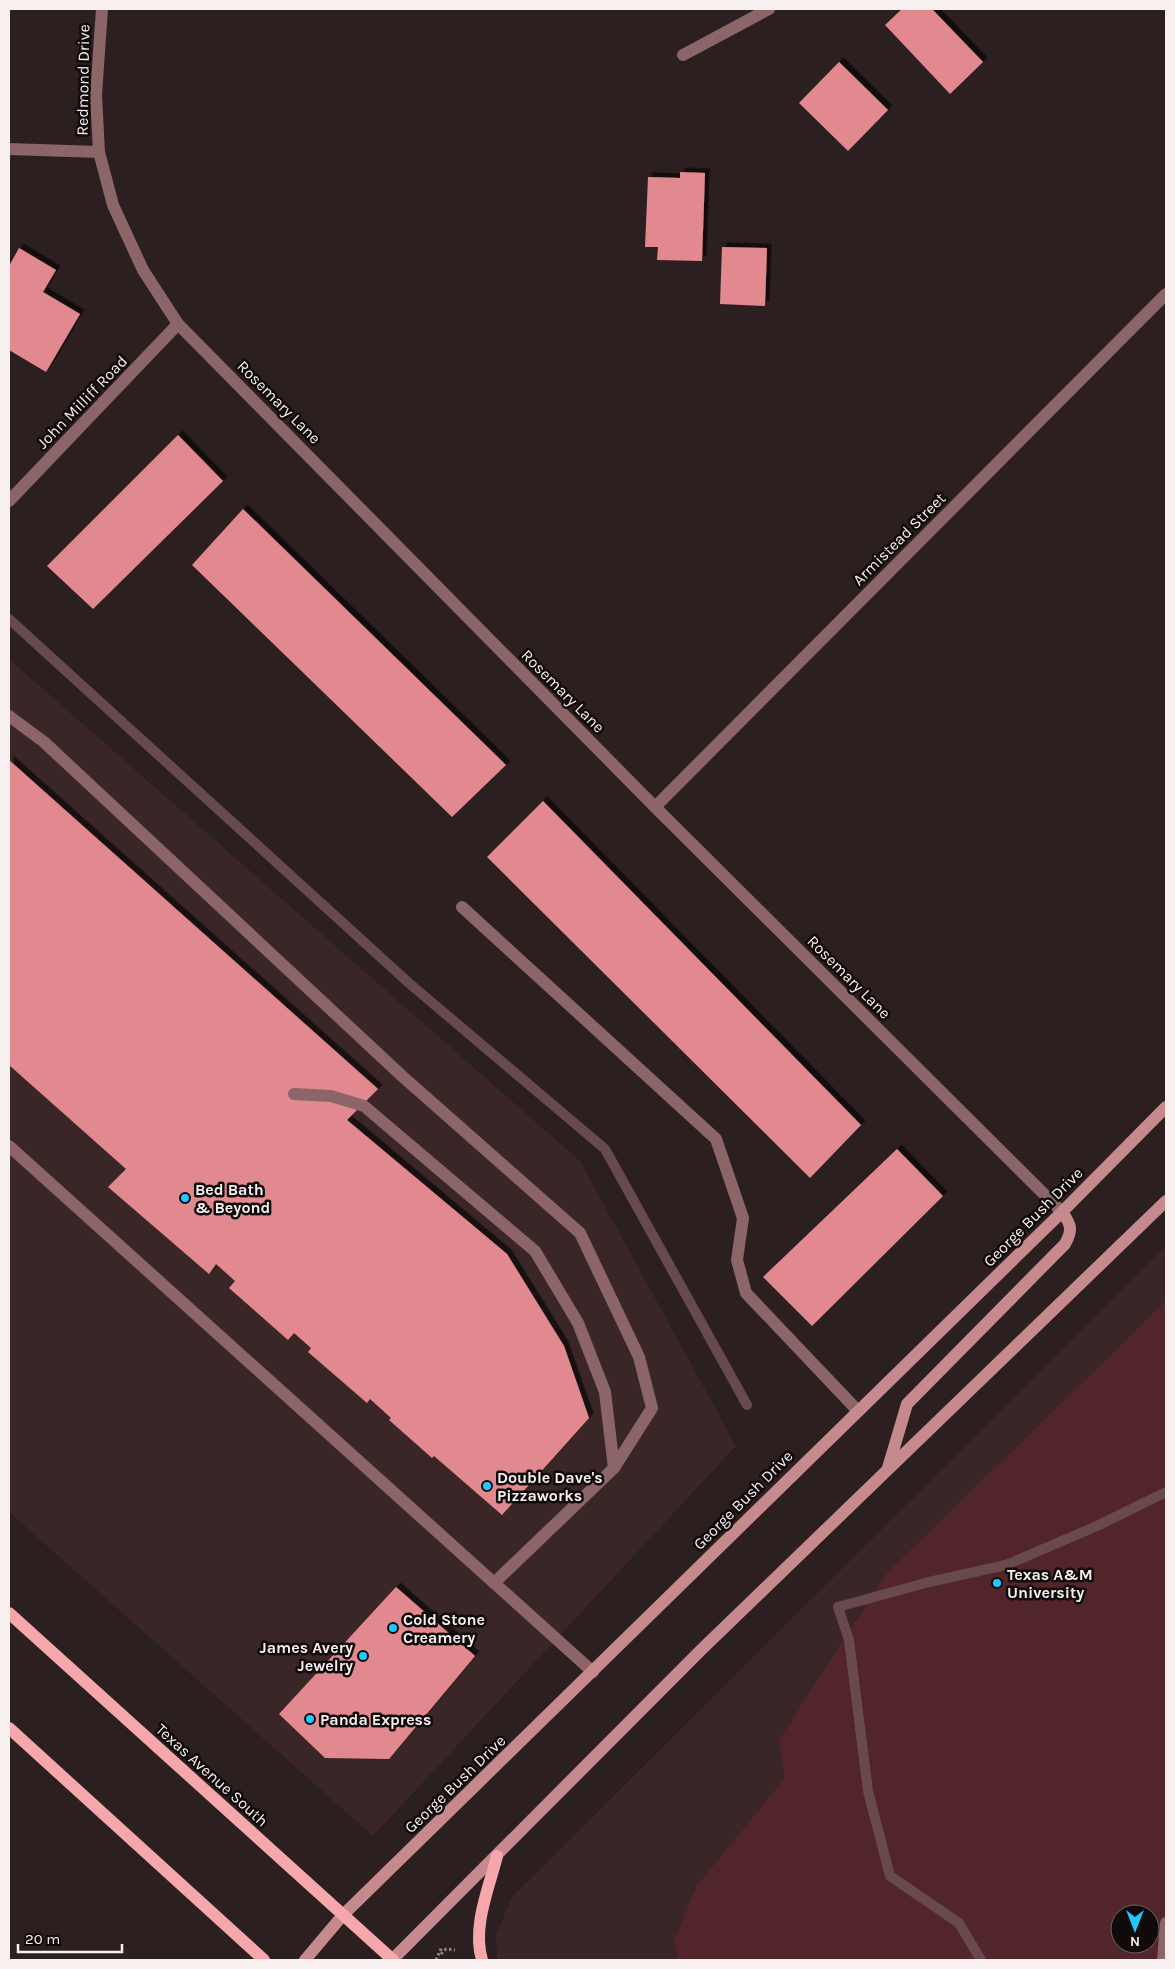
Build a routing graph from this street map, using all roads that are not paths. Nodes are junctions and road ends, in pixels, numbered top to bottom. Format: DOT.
graph roads {
  1 [pos="102,9"];
  2 [pos="769,9"];
  3 [pos="683,55"];
  4 [pos="9,148"];
  5 [pos="99,152"];
  6 [pos="1166,294"];
  7 [pos="178,324"];
  8 [pos="9,502"];
  9 [pos="9,716"];
  10 [pos="655,807"];
  11 [pos="462,907"];
  12 [pos="294,1094"];
  13 [pos="1166,1107"];
  14 [pos="9,1146"];
  15 [pos="1166,1201"];
  16 [pos="1062,1212"];
  17 [pos="858,1411"];
  18 [pos="614,1468"];
  19 [pos="887,1470"];
  20 [pos="494,1583"];
  21 [pos="9,1613"];
  22 [pos="593,1672"];
  23 [pos="9,1728"];
  24 [pos="497,1856"];
  25 [pos="342,1915"];
  26 [pos="1166,1922"];
  27 [pos="264,1960"];
  28 [pos="305,1960"];
  29 [pos="393,1960"];
  30 [pos="482,1960"];
  31 [pos="1163,1960"];
  1 -- 5 [label="street, Redmond Drive"];
  2 -- 3 [label="street"];
  4 -- 5 [label="street, Redmond Drive"];
  5 -- 7 [label="street, Rosemary Lane"];
  6 -- 10 [label="street, Armistead Street"];
  7 -- 8 [label="street, John Milliff Road"];
  7 -- 10 [label="street, Rosemary Lane"];
  9 -- 18 [label="street"];
  10 -- 16 [label="street, Rosemary Lane"];
  11 -- 17 [label="street"];
  12 -- 18 [label="street"];
  13 -- 16 [label="main road, George Bush Drive"];
  14 -- 20 [label="street"];
  15 -- 19 [label="main road"];
  16 -- 17 [label="main road, George Bush Drive"];
  16 -- 19 [label="main road"];
  17 -- 22 [label="main road, George Bush Drive"];
  18 -- 20 [label="street"];
  19 -- 24 [label="main road"];
  20 -- 22 [label="street"];
  21 -- 25 [label="main road, Texas Avenue South"];
  22 -- 25 [label="main road, George Bush Drive"];
  23 -- 27 [label="main road"];
  24 -- 29 [label="main road"];
  24 -- 30 [label="main road"];
  25 -- 28 [label="main road, George Bush Drive"];
  25 -- 29 [label="main road, Texas Avenue South"];
  26 -- 31 [label="street"];
}
